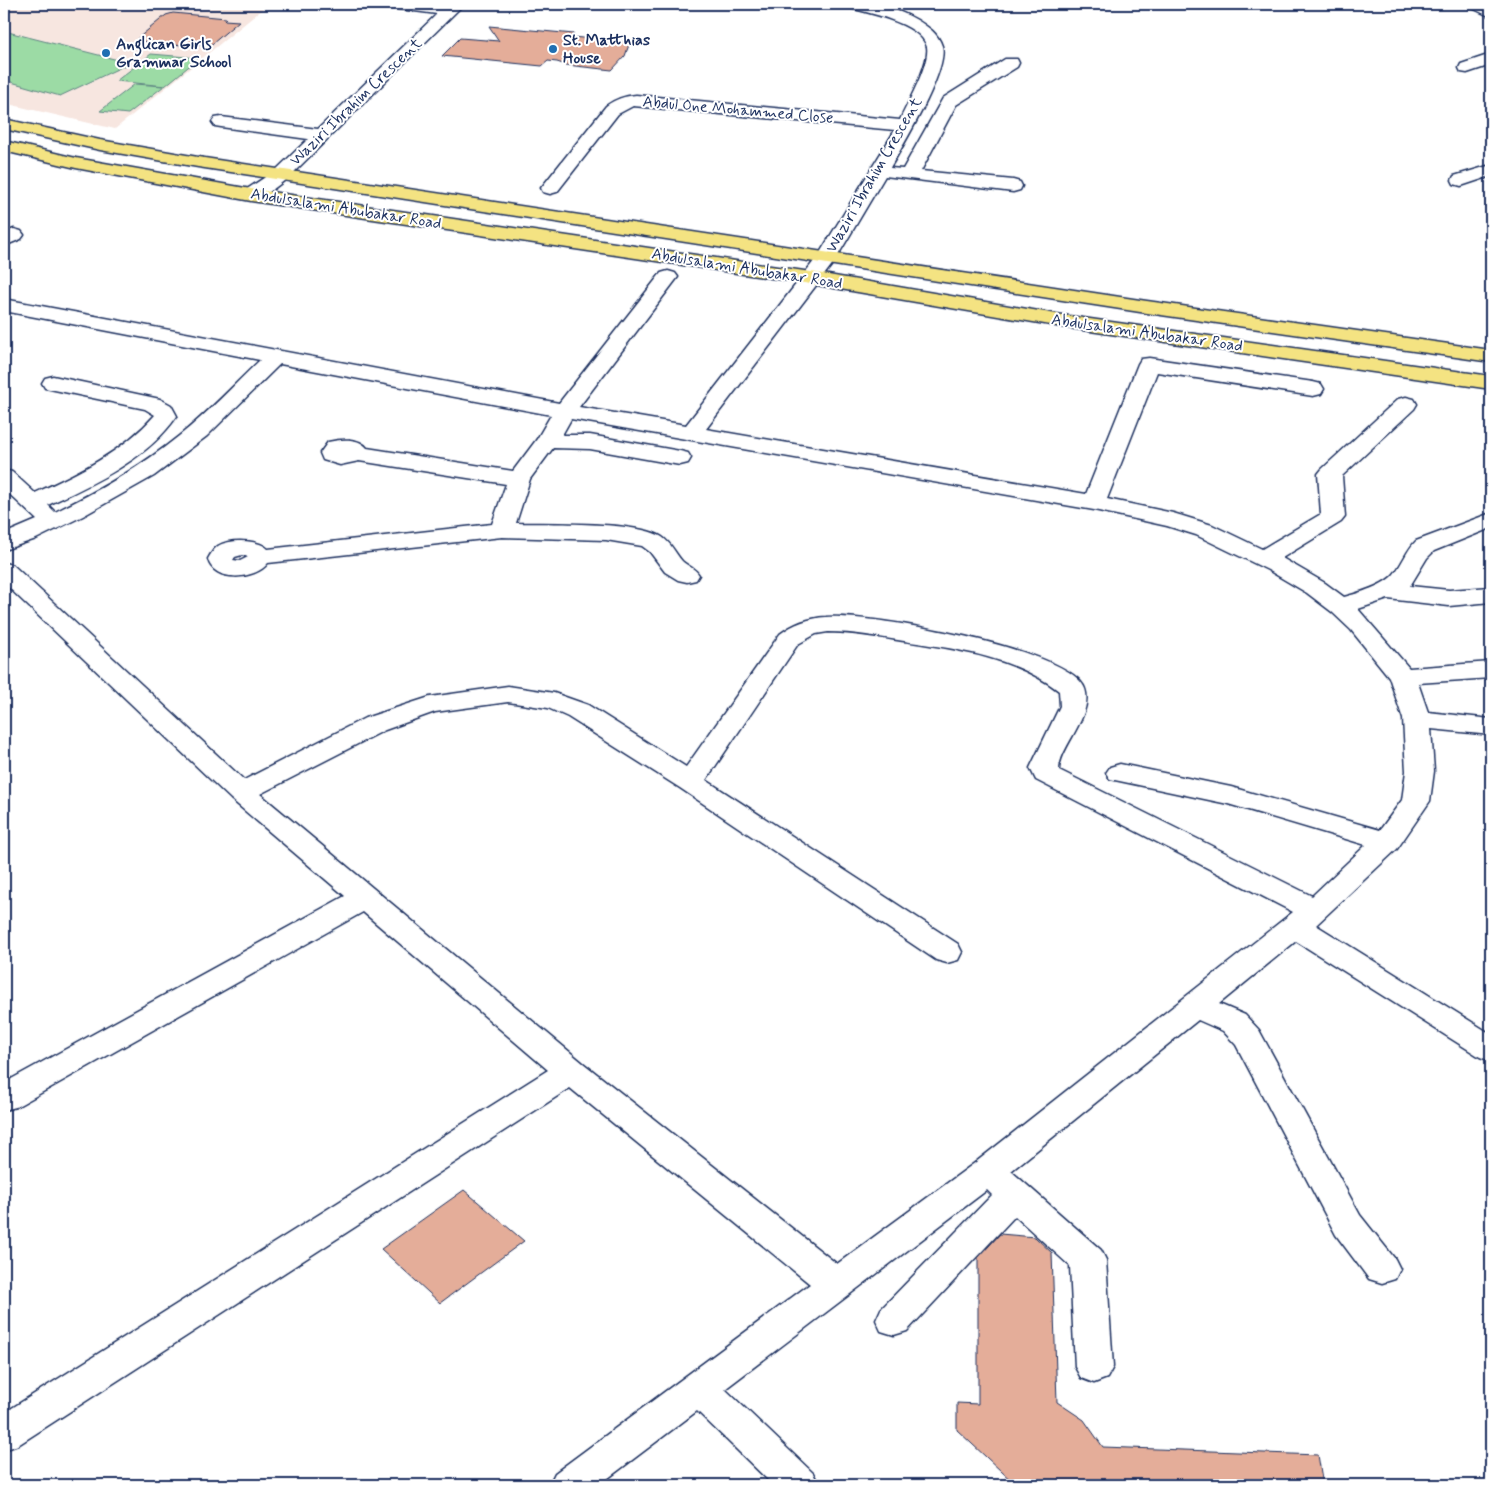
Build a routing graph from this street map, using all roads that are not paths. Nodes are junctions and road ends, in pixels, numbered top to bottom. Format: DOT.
graph roads {
  1 [pos="399,4"];
  2 [pos="851,4"];
  3 [pos="1475,4"];
  4 [pos="452,7"];
  5 [pos="1491,12"];
  6 [pos="1491,60"];
  7 [pos="1011,63"];
  8 [pos="1468,68"];
  9 [pos="221,122"];
  10 [pos="4,124"];
  11 [pos="906,126"];
  12 [pos="322,135"];
  13 [pos="4,146"];
  14 [pos="1491,170"];
  15 [pos="878,172"];
  16 [pos="282,174"];
  17 [pos="909,175"];
  18 [pos="1460,180"];
  19 [pos="1013,186"];
  20 [pos="550,188"];
  21 [pos="251,195"];
  22 [pos="827,258"];
  23 [pos="668,277"];
  24 [pos="811,278"];
  25 [pos="4,305"];
  26 [pos="276,356"];
  27 [pos="1491,356"];
  28 [pos="53,383"];
  29 [pos="1491,383"];
  30 [pos="1313,389"];
  31 [pos="1406,404"];
  32 [pos="564,411"];
  33 [pos="546,441"];
  34 [pos="686,446"];
  35 [pos="355,454"];
  36 [pos="519,478"];
  37 [pos="7,486"];
  38 [pos="1094,503"];
  39 [pos="32,504"];
  40 [pos="1491,520"];
  41 [pos="54,523"];
  42 [pos="502,530"];
  43 [pos="4,543"];
  44 [pos="260,557"];
  45 [pos="1264,558"];
  46 [pos="4,570"];
  47 [pos="688,575"];
  48 [pos="1383,591"];
  49 [pos="1491,595"];
  50 [pos="1341,607"];
  51 [pos="1491,670"];
  52 [pos="1402,676"];
  53 [pos="1417,719"];
  54 [pos="1491,728"];
  55 [pos="1120,773"];
  56 [pos="690,782"];
  57 [pos="241,793"];
  58 [pos="1388,842"];
  59 [pos="365,898"];
  60 [pos="1305,918"];
  61 [pos="947,952"];
  62 [pos="1194,1006"];
  63 [pos="1491,1049"];
  64 [pos="571,1071"];
  65 [pos="4,1098"];
  66 [pos="988,1171"];
  67 [pos="1014,1194"];
  68 [pos="1382,1269"];
  69 [pos="836,1284"];
  70 [pos="894,1320"];
  71 [pos="1094,1368"];
  72 [pos="698,1388"];
  73 [pos="4,1433"];
  74 [pos="569,1485"];
  75 [pos="799,1485"];
  1 -- 4 [label="street"];
  2 -- 11 [label="street, Waziri Ibrahim Crescent"];
  3 -- 5 [label="street"];
  4 -- 12 [label="street, Waziri Ibrahim Crescent"];
  6 -- 8 [label="street"];
  7 -- 17 [label="street"];
  9 -- 12 [label="street"];
  10 -- 16 [label="main road, Abdulsalami Abubakar Road"];
  11 -- 15 [label="street, Waziri Ibrahim Crescent"];
  11 -- 20 [label="street, Abdul One Mohammed Close"];
  12 -- 16 [label="street, Waziri Ibrahim Crescent"];
  13 -- 21 [label="main road, Abdulsalami Abubakar Road"];
  14 -- 18 [label="street"];
  15 -- 17 [label="street"];
  15 -- 22 [label="street, Waziri Ibrahim Crescent"];
  16 -- 21 [label="street, Waziri Ibrahim Crescent"];
  16 -- 22 [label="main road, Abdulsalami Abubakar Road"];
  17 -- 19 [label="street"];
  21 -- 24 [label="main road, Abdulsalami Abubakar Road"];
  22 -- 24 [label="street, Waziri Ibrahim Crescent"];
  22 -- 27 [label="main road, Abdulsalami Abubakar Road"];
  23 -- 32 [label="street"];
  24 -- 29 [label="main road, Abdulsalami Abubakar Road"];
  24 -- 34 [label="street, Waziri Ibrahim Crescent"];
  25 -- 26 [label="street"];
  26 -- 32 [label="street"];
  26 -- 41 [label="street"];
  28 -- 39 [label="street"];
  30 -- 38 [label="street"];
  31 -- 45 [label="street"];
  32 -- 33 [label="street"];
  32 -- 34 [label="street"];
  33 -- 34 [label="street"];
  33 -- 36 [label="street"];
  34 -- 38 [label="street"];
  35 -- 36 [label="street"];
  36 -- 42 [label="street"];
  37 -- 39 [label="street"];
  38 -- 45 [label="street"];
  39 -- 41 [label="street"];
  40 -- 48 [label="street"];
  41 -- 43 [label="street"];
  42 -- 44 [label="street"];
  42 -- 47 [label="street"];
  45 -- 50 [label="street"];
  46 -- 57 [label="street"];
  48 -- 49 [label="street"];
  48 -- 50 [label="street"];
  50 -- 52 [label="street"];
  51 -- 52 [label="street"];
  52 -- 53 [label="street"];
  53 -- 54 [label="street"];
  53 -- 58 [label="street"];
  55 -- 58 [label="street"];
  56 -- 57 [label="street"];
  56 -- 60 [label="street"];
  56 -- 61 [label="street"];
  57 -- 59 [label="street"];
  58 -- 60 [label="street"];
  59 -- 64 [label="street"];
  59 -- 65 [label="street"];
  60 -- 62 [label="street"];
  60 -- 63 [label="street"];
  62 -- 66 [label="street"];
  62 -- 68 [label="street"];
  64 -- 69 [label="street"];
  64 -- 73 [label="street"];
  66 -- 67 [label="street"];
  66 -- 69 [label="street"];
  67 -- 70 [label="street"];
  67 -- 71 [label="street"];
  69 -- 72 [label="street"];
  72 -- 74 [label="street"];
  72 -- 75 [label="street"];
}
